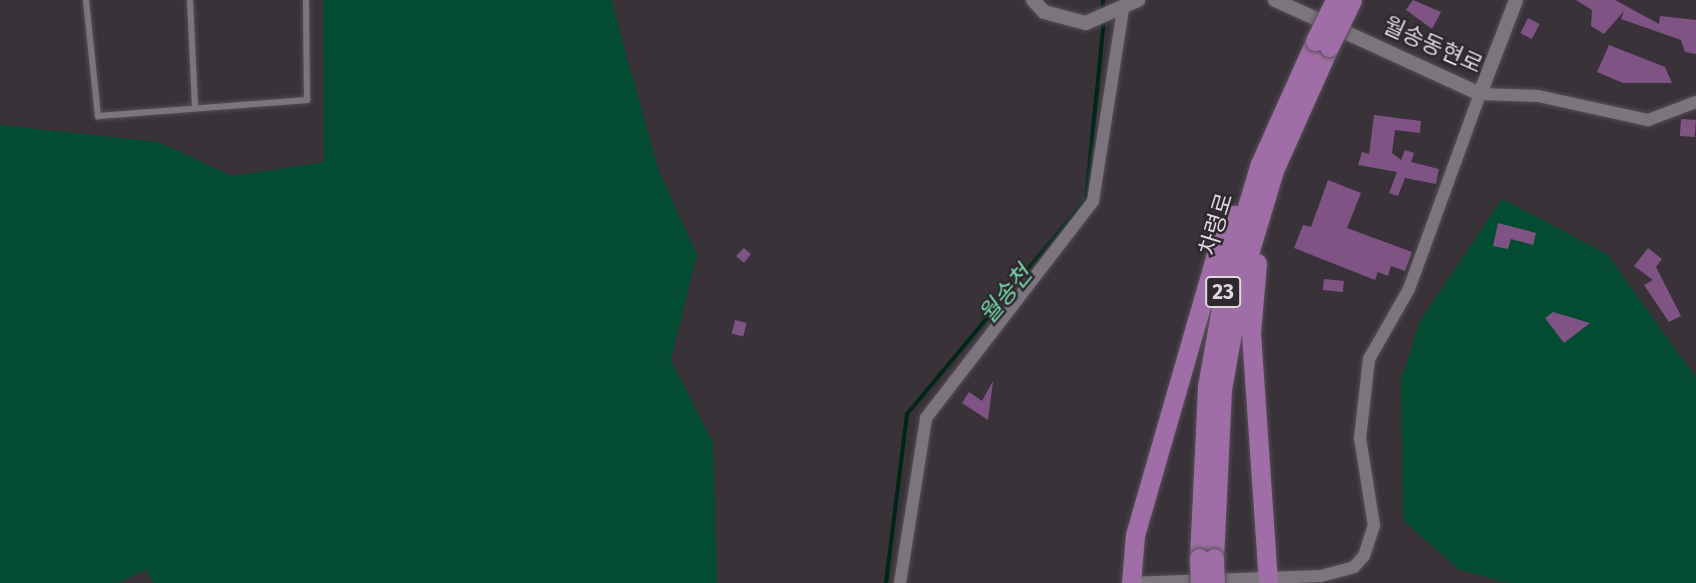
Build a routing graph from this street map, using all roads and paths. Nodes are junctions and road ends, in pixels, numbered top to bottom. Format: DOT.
graph roads {
  1 [pos="86,0"];
  2 [pos="190,0"];
  3 [pos="306,0"];
  4 [pos="1033,0"];
  5 [pos="1138,0"];
  6 [pos="1275,0"];
  7 [pos="1335,0"];
  8 [pos="1352,0"];
  9 [pos="1516,0"];
  10 [pos="1118,13"];
  11 [pos="1322,44"];
  12 [pos="1480,94"];
  13 [pos="1696,102"];
  14 [pos="195,106"];
  15 [pos="1267,167"];
  16 [pos="1207,558"];
  17 [pos="1268,580"];
  18 [pos="1130,582"];
  19 [pos="900,583"];
  20 [pos="1200,583"];
  21 [pos="1215,583"];
  1 -- 14 [label="lane"];
  2 -- 14 [label="lane"];
  3 -- 14 [label="lane"];
  4 -- 10 [label="street"];
  5 -- 10 [label="street"];
  6 -- 12 [label="street, 월송동현로"];
  7 -- 11 [label="highway, 23, bridge"];
  8 -- 11 [label="highway, 23, bridge"];
  9 -- 12 [label="street, 월송동현로"];
  10 -- 19 [label="street"];
  11 -- 15 [label="highway, 차령로 / 23"];
  12 -- 13 [label="street"];
  12 -- 17 [label="street"];
  15 -- 16 [label="highway, 차령로 / 23"];
  15 -- 17 [label="highway"];
  15 -- 18 [label="highway"];
  16 -- 20 [label="highway, 23, bridge"];
  16 -- 21 [label="highway, 23, bridge"];
  17 -- 18 [label="street"];
}
